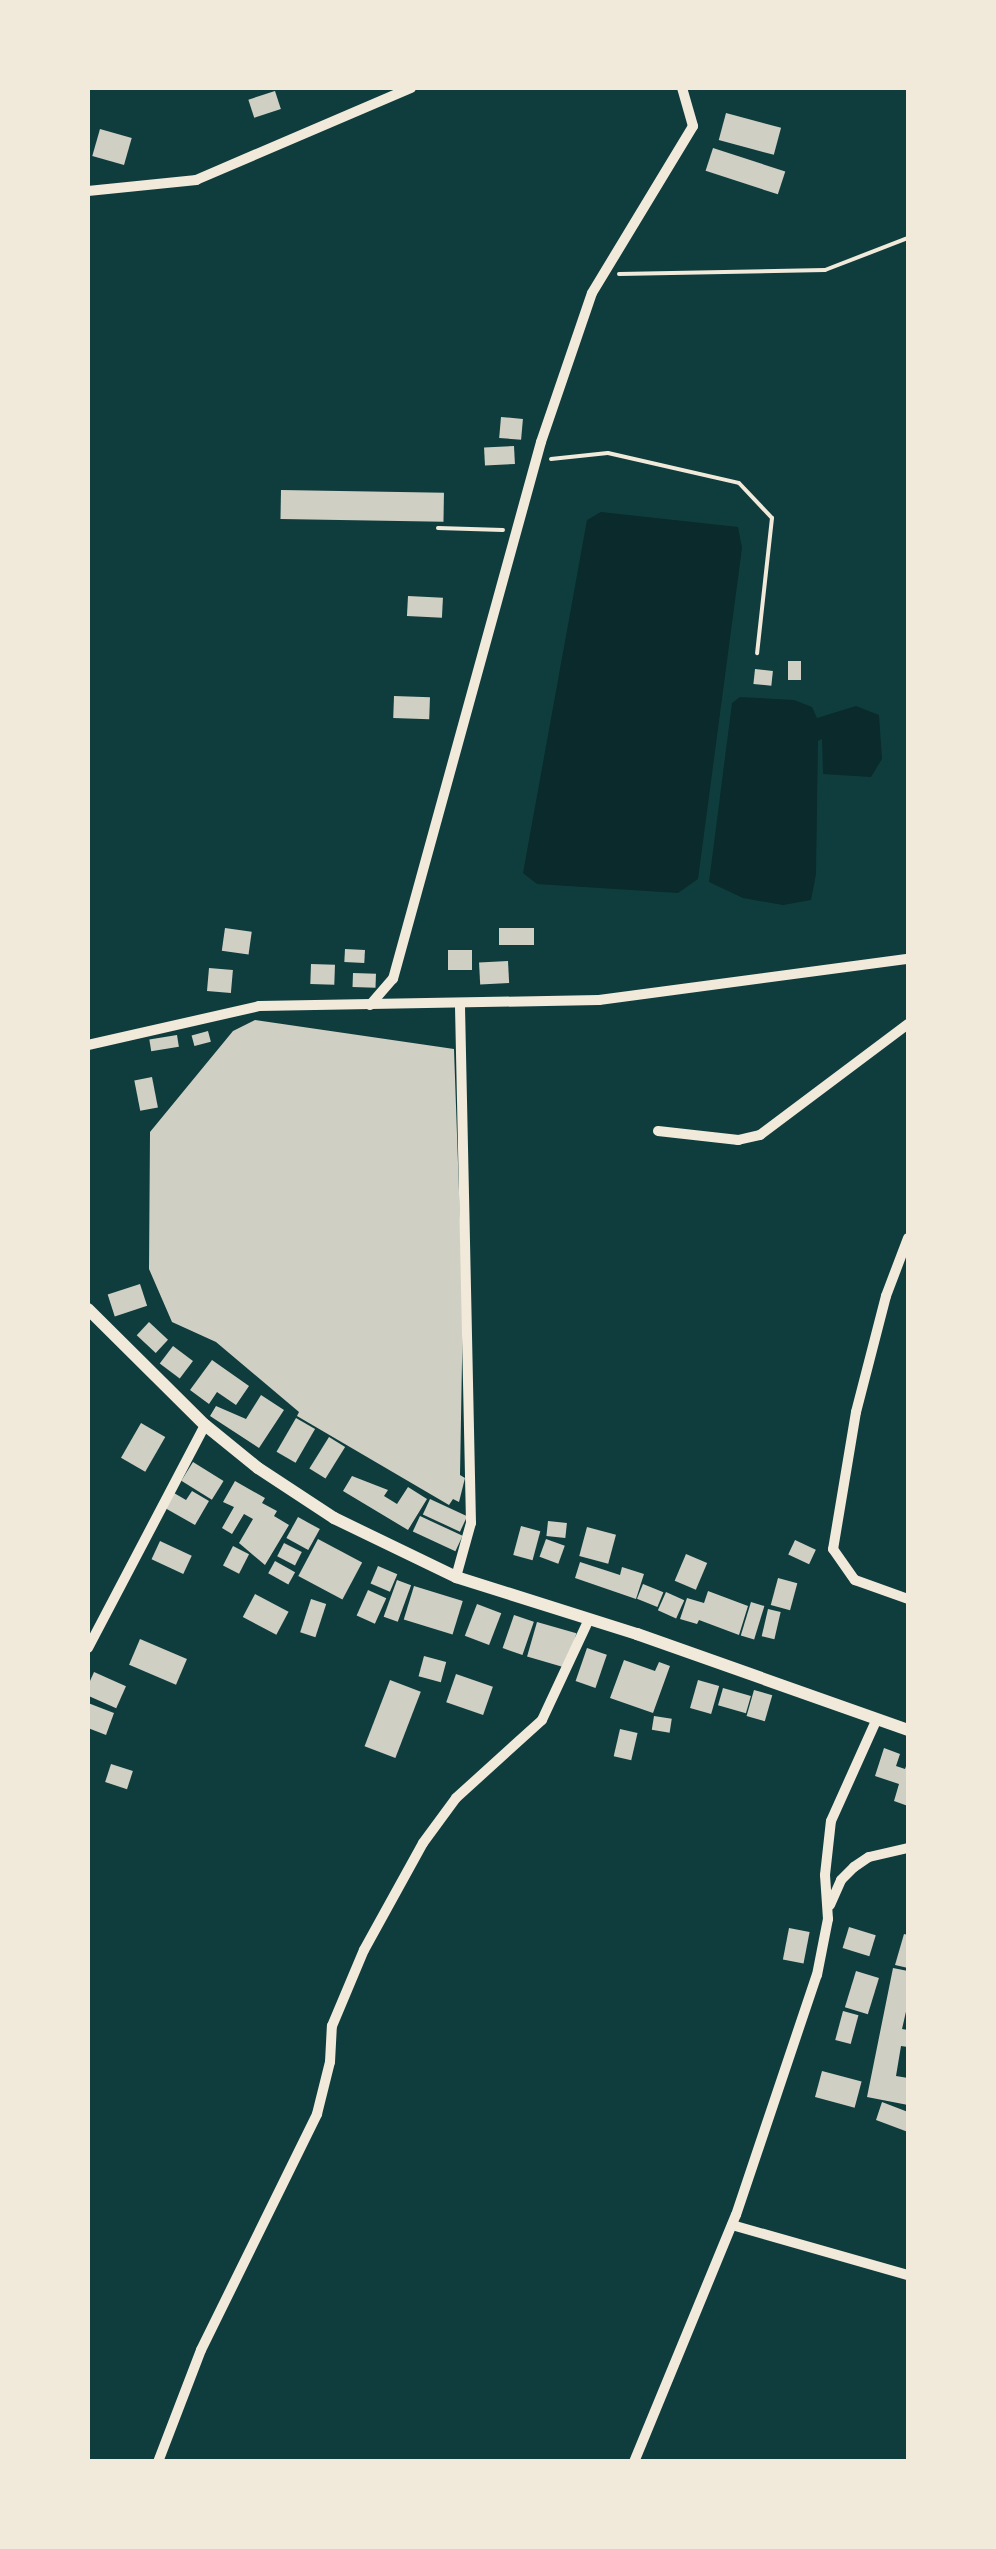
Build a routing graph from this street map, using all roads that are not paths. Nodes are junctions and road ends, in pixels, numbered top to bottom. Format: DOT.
graph roads {
  1 [pos="411,88"];
  2 [pos="682,88"];
  3 [pos="88,191"];
  4 [pos="908,959"];
  5 [pos="370,1005"];
  6 [pos="460,1005"];
  7 [pos="908,1024"];
  8 [pos="88,1045"];
  9 [pos="658,1131"];
  10 [pos="908,1238"];
  11 [pos="88,1309"];
  12 [pos="204,1425"];
  13 [pos="456,1577"];
  14 [pos="908,1599"];
  15 [pos="589,1619"];
  16 [pos="88,1648"];
  17 [pos="876,1721"];
  18 [pos="908,1730"];
  19 [pos="908,1848"];
  20 [pos="828,1909"];
  21 [pos="732,2225"];
  22 [pos="908,2275"];
  23 [pos="158,2462"];
  24 [pos="634,2462"];
  1 -- 3 [label="street"];
  2 -- 5 [label="street"];
  4 -- 6 [label="street"];
  5 -- 6 [label="street"];
  5 -- 8 [label="street"];
  6 -- 13 [label="street"];
  7 -- 9 [label="street"];
  10 -- 14 [label="street"];
  11 -- 12 [label="street"];
  12 -- 13 [label="street"];
  12 -- 16 [label="street"];
  13 -- 15 [label="street"];
  15 -- 17 [label="street"];
  15 -- 23 [label="street"];
  17 -- 18 [label="street"];
  17 -- 20 [label="street"];
  19 -- 20 [label="street"];
  20 -- 21 [label="street"];
  21 -- 22 [label="street"];
  21 -- 24 [label="street"];
}
